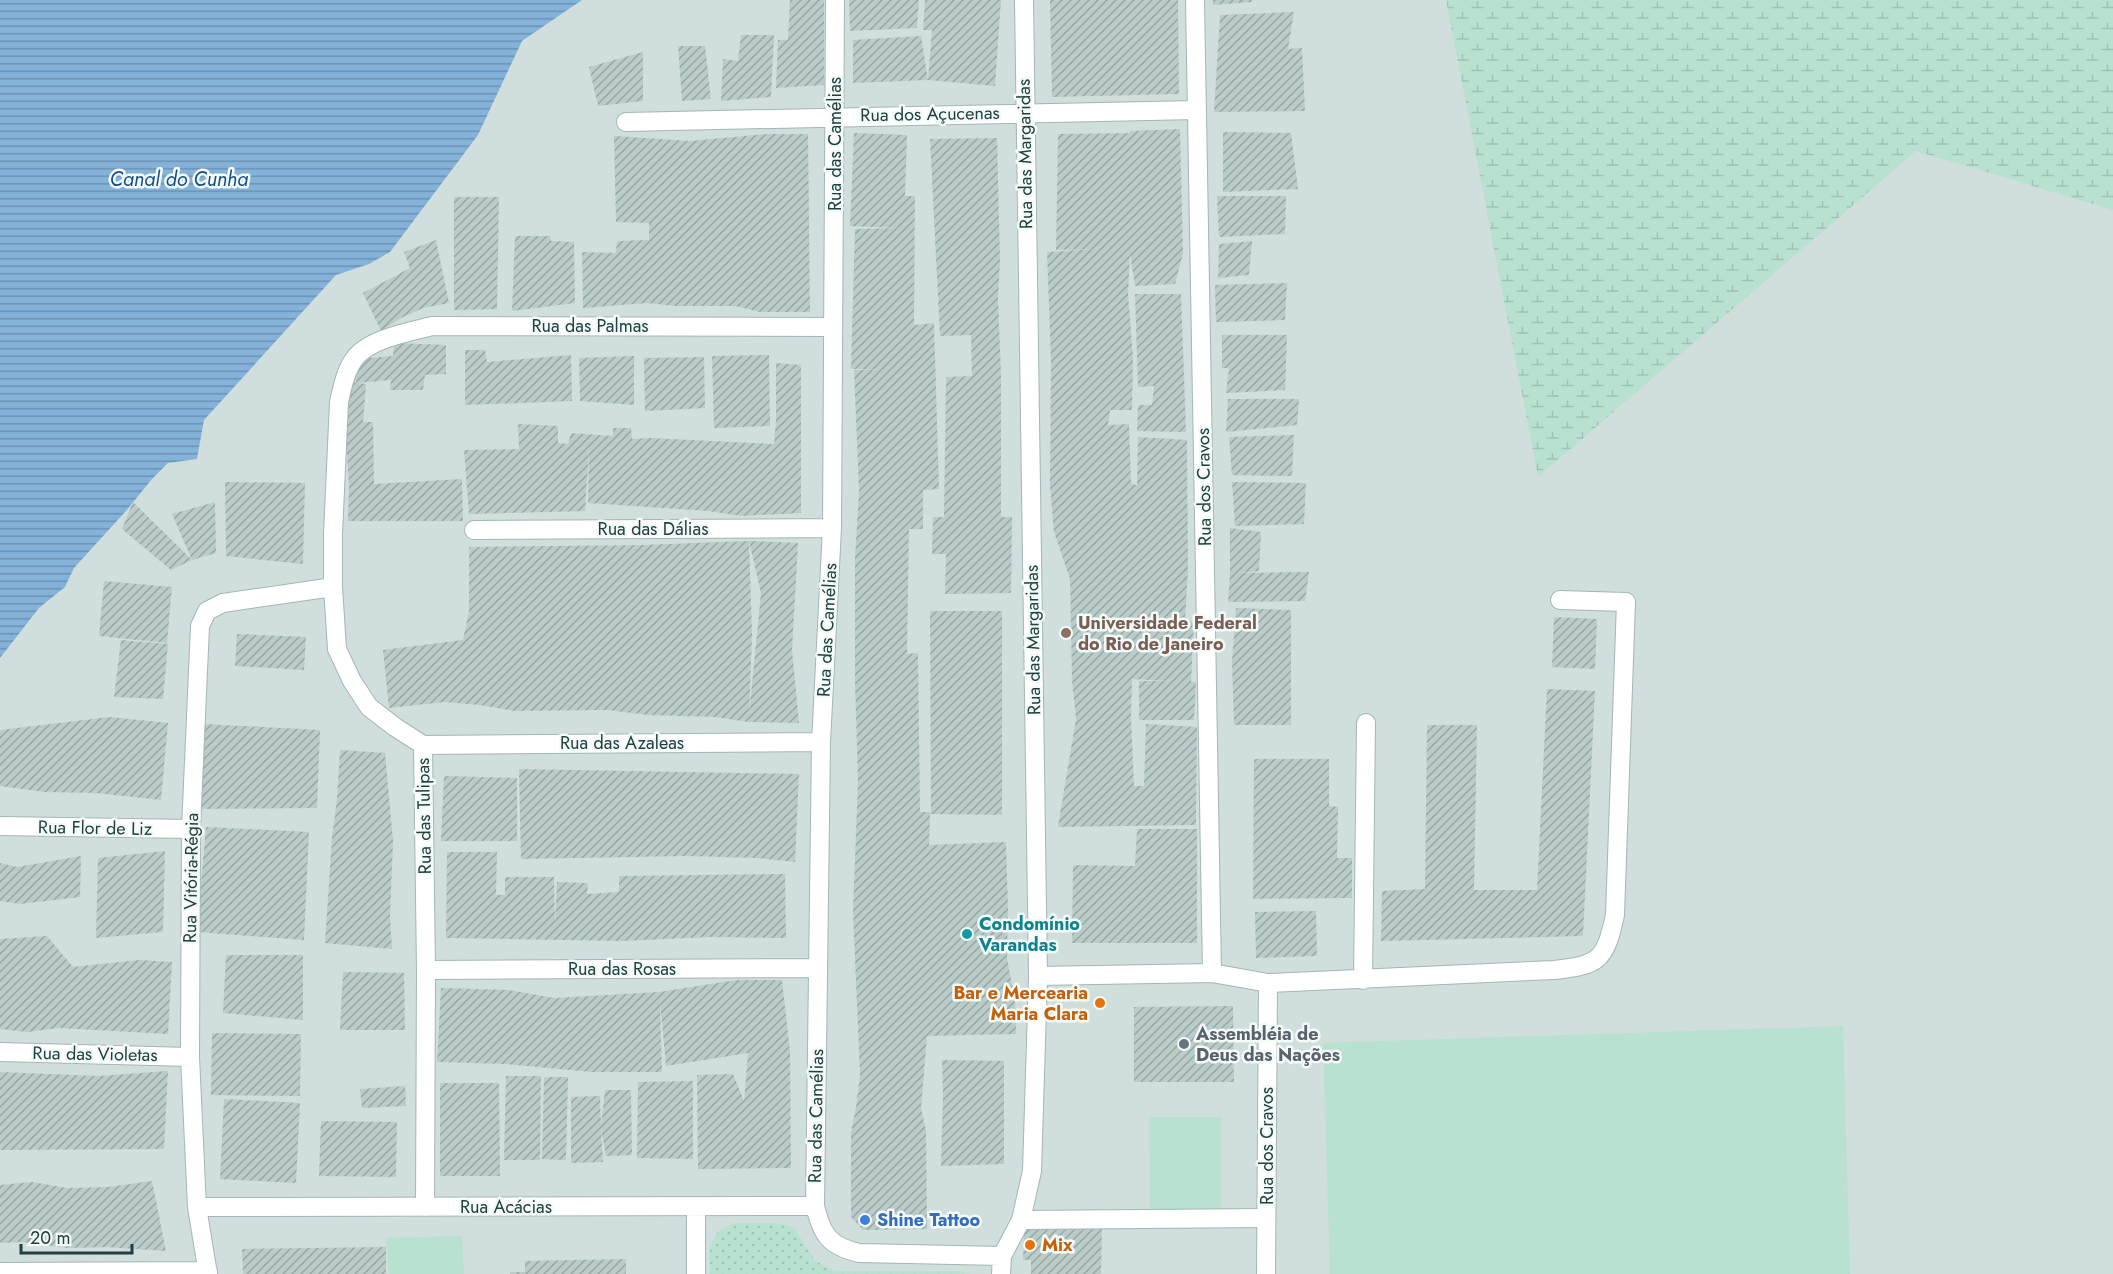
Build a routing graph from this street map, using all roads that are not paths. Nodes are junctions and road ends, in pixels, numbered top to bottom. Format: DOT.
graph roads {
  1 [pos="835,0"];
  2 [pos="1024,0"];
  3 [pos="1195,0"];
  4 [pos="1197,110"];
  5 [pos="1024,113"];
  6 [pos="836,116"];
  7 [pos="626,122"];
  8 [pos="833,327"];
  9 [pos="355,357"];
  10 [pos="831,528"];
  11 [pos="474,530"];
  12 [pos="333,586"];
  13 [pos="1560,600"];
  14 [pos="1366,723"];
  15 [pos="821,742"];
  16 [pos="423,745"];
  17 [pos="0,826"];
  18 [pos="191,829"];
  19 [pos="818,968"];
  20 [pos="426,970"];
  21 [pos="1212,973"];
  22 [pos="1038,976"];
  23 [pos="1363,980"];
  24 [pos="1268,983"];
  25 [pos="0,1052"];
  26 [pos="190,1057"];
  27 [pos="815,1206"];
  28 [pos="425,1207"];
  29 [pos="696,1207"];
  30 [pos="197,1208"];
  31 [pos="1266,1218"];
  32 [pos="1022,1220"];
  33 [pos="1002,1265"];
  34 [pos="0,1272"];
  35 [pos="208,1273"];
  36 [pos="696,1274"];
  37 [pos="1266,1274"];
  1 -- 6 [label="street, Rua das Camélias"];
  2 -- 5 [label="street, Rua das Margaridas"];
  3 -- 4 [label="street, Rua dos Cravos"];
  4 -- 5 [label="street, Rua dos Açucenas"];
  4 -- 21 [label="street, Rua dos Cravos"];
  5 -- 6 [label="street, Rua dos Açucenas"];
  5 -- 22 [label="street, Rua das Margaridas"];
  6 -- 7 [label="street, Rua dos Açucenas"];
  6 -- 8 [label="street, Rua das Camélias"];
  8 -- 9 [label="street, Rua das Palmas"];
  8 -- 10 [label="street, Rua das Camélias"];
  9 -- 12 [label="street, Rua das Tulipas"];
  10 -- 11 [label="street, Rua das Dálias"];
  10 -- 15 [label="street, Rua das Camélias"];
  12 -- 16 [label="street, Rua das Tulipas"];
  12 -- 18 [label="street, Rua Vitória-Régia"];
  13 -- 23 [label="street"];
  14 -- 23 [label="street"];
  15 -- 16 [label="street, Rua das Azaleas"];
  15 -- 19 [label="street, Rua das Camélias"];
  16 -- 20 [label="street, Rua das Tulipas"];
  17 -- 18 [label="street, Rua Flor de Liz"];
  18 -- 26 [label="street, Rua Vitória-Régia"];
  19 -- 20 [label="street, Rua das Rosas"];
  19 -- 27 [label="street, Rua das Camélias"];
  20 -- 28 [label="street, Rua das Tulipas"];
  21 -- 22 [label="street"];
  21 -- 24 [label="street"];
  22 -- 32 [label="street, Rua das Margaridas"];
  23 -- 24 [label="street"];
  24 -- 31 [label="street, Rua dos Cravos"];
  25 -- 26 [label="street, Rua das Violetas"];
  26 -- 30 [label="street, Rua Vitória-Régia"];
  27 -- 29 [label="street, Rua Acácias"];
  27 -- 33 [label="street, Rua das Camélias"];
  28 -- 29 [label="street, Rua Acácias"];
  28 -- 30 [label="street, Rua Acácias"];
  29 -- 36 [label="street"];
  30 -- 35 [label="street, Rua Vitória-Régia"];
  31 -- 32 [label="street"];
  31 -- 37 [label="street, Rua dos Cravos"];
  32 -- 33 [label="street, Rua das Margaridas"];
  34 -- 35 [label="street"];
}
